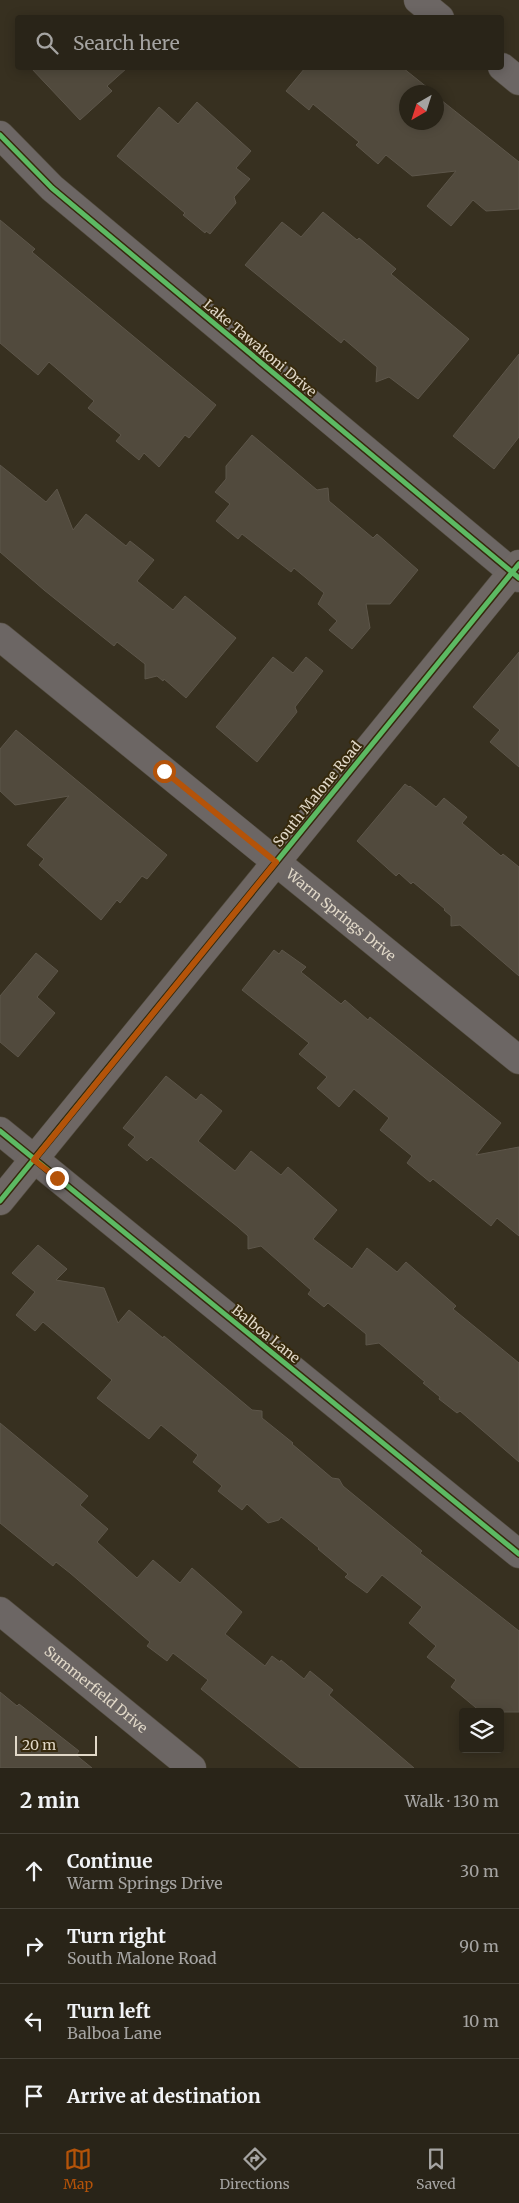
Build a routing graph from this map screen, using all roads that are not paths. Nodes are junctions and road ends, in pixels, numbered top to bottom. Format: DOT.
graph roads {
  1 [pos="418,0"];
  2 [pos="436,15"];
  3 [pos="504,69"];
  4 [pos="519,81"];
  5 [pos="0,135"];
  6 [pos="517,571"];
  7 [pos="0,638"];
  8 [pos="276,862"];
  9 [pos="519,1060"];
  10 [pos="0,1131"];
  11 [pos="34,1160"];
  12 [pos="0,1202"];
  13 [pos="519,1554"];
  14 [pos="0,1611"];
  15 [pos="192,1768"];
  1 -- 2 [label="street"];
  3 -- 4 [label="street"];
  5 -- 6 [label="street, Lake Tawakoni Drive"];
  6 -- 8 [label="street, South Malone Road"];
  7 -- 8 [label="street, Warm Springs Drive"];
  8 -- 9 [label="street, Warm Springs Drive"];
  8 -- 11 [label="street, South Malone Road"];
  10 -- 11 [label="street, Balboa Lane"];
  11 -- 12 [label="street, South Malone Road"];
  11 -- 13 [label="street, Balboa Lane"];
  14 -- 15 [label="street, Summerfield Drive"];
}
